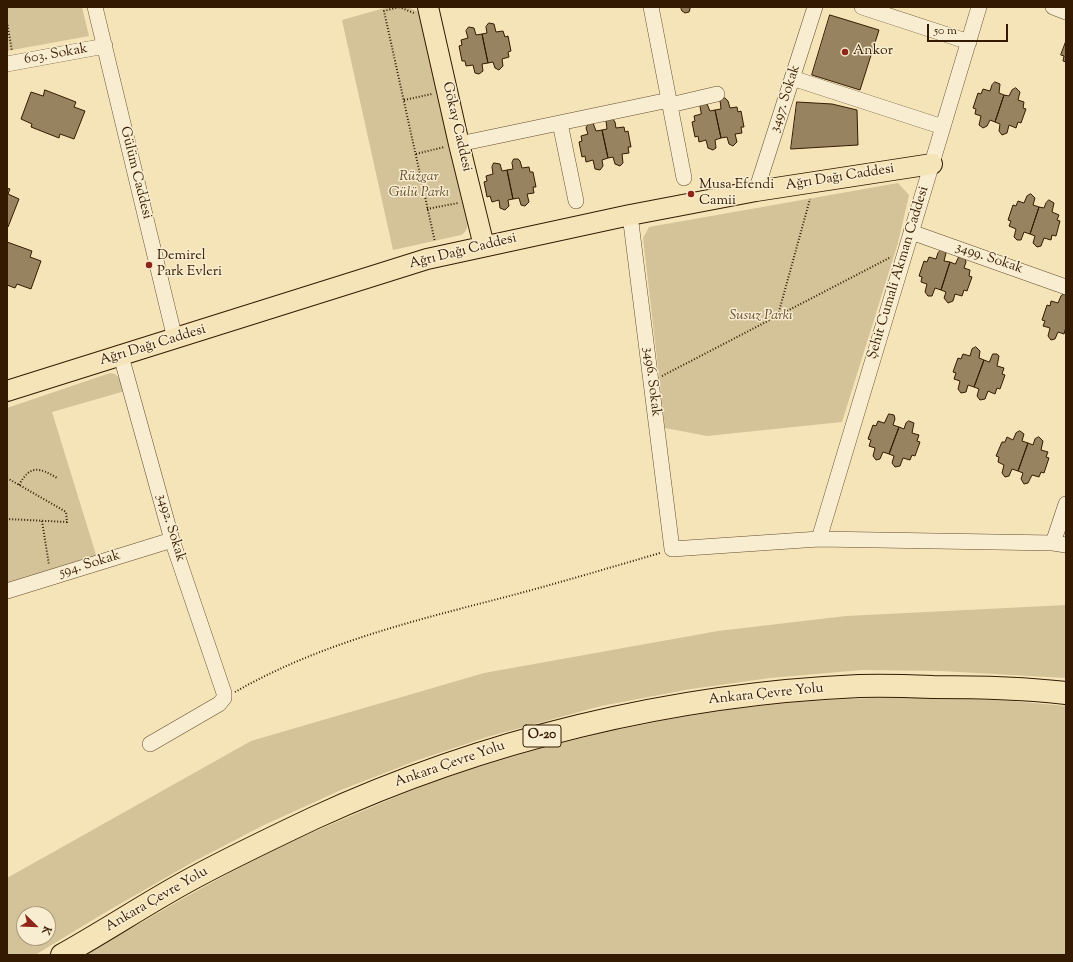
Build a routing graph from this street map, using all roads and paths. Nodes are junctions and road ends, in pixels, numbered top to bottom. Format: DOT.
graph roads {
  1 [pos="95,7"];
  2 [pos="399,7"];
  3 [pos="428,7"];
  4 [pos="651,7"];
  5 [pos="815,7"];
  6 [pos="862,7"];
  7 [pos="979,7"];
  8 [pos="1053,7"];
  9 [pos="1066,12"];
  10 [pos="7,22"];
  11 [pos="969,42"];
  12 [pos="104,46"];
  13 [pos="10,63"];
  14 [pos="792,78"];
  15 [pos="447,91"];
  16 [pos="717,94"];
  17 [pos="404,100"];
  18 [pos="670,103"];
  19 [pos="560,123"];
  20 [pos="943,127"];
  21 [pos="459,144"];
  22 [pos="416,154"];
  23 [pos="932,164"];
  24 [pos="684,178"];
  25 [pos="815,182"];
  26 [pos="756,191"];
  27 [pos="473,201"];
  28 [pos="576,201"];
  29 [pos="427,209"];
  30 [pos="630,215"];
  31 [pos="911,232"];
  32 [pos="484,246"];
  33 [pos="906,249"];
  34 [pos="438,256"];
  35 [pos="1066,287"];
  36 [pos="778,315"];
  37 [pos="175,339"];
  38 [pos="121,356"];
  39 [pos="651,382"];
  40 [pos="7,391"];
  41 [pos="7,478"];
  42 [pos="57,478"];
  43 [pos="19,484"];
  44 [pos="1066,504"];
  45 [pos="7,519"];
  46 [pos="42,520"];
  47 [pos="819,539"];
  48 [pos="172,540"];
  49 [pos="1060,544"];
  50 [pos="672,549"];
  51 [pos="51,577"];
  52 [pos="7,591"];
  53 [pos="1066,693"];
  54 [pos="224,698"];
  55 [pos="150,744"];
  56 [pos="62,955"];
  1 -- 12 [label="street, Gülüm Caddesi"];
  2 -- 17 [label="path"];
  3 -- 15 [label="main road, Gökay Caddesi"];
  4 -- 18 [label="street"];
  5 -- 14 [label="street, 3497. Sokak"];
  6 -- 11 [label="street"];
  7 -- 11 [label="street, Şehit Cumali Akman Caddesi"];
  8 -- 9 [label="street"];
  10 -- 13 [label="path"];
  11 -- 20 [label="street, Şehit Cumali Akman Caddesi"];
  12 -- 13 [label="street, 603. Sokak"];
  12 -- 37 [label="street, Gülüm Caddesi"];
  14 -- 20 [label="street"];
  14 -- 26 [label="street, 3497. Sokak"];
  15 -- 17 [label="path"];
  15 -- 21 [label="main road, Gökay Caddesi"];
  16 -- 18 [label="street"];
  17 -- 22 [label="path"];
  18 -- 19 [label="street"];
  18 -- 24 [label="street"];
  19 -- 21 [label="street"];
  19 -- 28 [label="street"];
  20 -- 23 [label="street, Şehit Cumali Akman Caddesi"];
  21 -- 22 [label="path"];
  21 -- 27 [label="main road, Gökay Caddesi"];
  22 -- 29 [label="path"];
  23 -- 25 [label="main road, Ağrı Dağı Caddesi"];
  23 -- 31 [label="street, Şehit Cumali Akman Caddesi"];
  25 -- 26 [label="main road, Ağrı Dağı Caddesi"];
  25 -- 36 [label="path"];
  26 -- 30 [label="main road, Ağrı Dağı Caddesi"];
  27 -- 29 [label="path"];
  27 -- 32 [label="main road, Gökay Caddesi"];
  29 -- 34 [label="path"];
  30 -- 32 [label="main road, Ağrı Dağı Caddesi"];
  30 -- 39 [label="street, 3496. Sokak"];
  31 -- 33 [label="street, Şehit Cumali Akman Caddesi"];
  31 -- 35 [label="street, 3499. Sokak"];
  32 -- 34 [label="main road, Ağrı Dağı Caddesi"];
  33 -- 36 [label="path"];
  33 -- 47 [label="street, Şehit Cumali Akman Caddesi"];
  34 -- 37 [label="main road, Ağrı Dağı Caddesi"];
  36 -- 39 [label="path"];
  37 -- 38 [label="main road, Ağrı Dağı Caddesi"];
  38 -- 40 [label="main road, Ağrı Dağı Caddesi"];
  38 -- 48 [label="street, 3492. Sokak"];
  39 -- 50 [label="street, 3496. Sokak"];
  41 -- 43 [label="path"];
  42 -- 43 [label="path"];
  43 -- 46 [label="path"];
  44 -- 49 [label="street"];
  45 -- 46 [label="path"];
  46 -- 51 [label="path"];
  47 -- 49 [label="street"];
  47 -- 50 [label="street"];
  48 -- 51 [label="street, 594. Sokak"];
  48 -- 54 [label="street, 3492. Sokak"];
  50 -- 54 [label="path"];
  51 -- 52 [label="street, 594. Sokak"];
  53 -- 56 [label="highway, Ankara Çevre Yolu / O-20"];
  54 -- 55 [label="street"];
}
